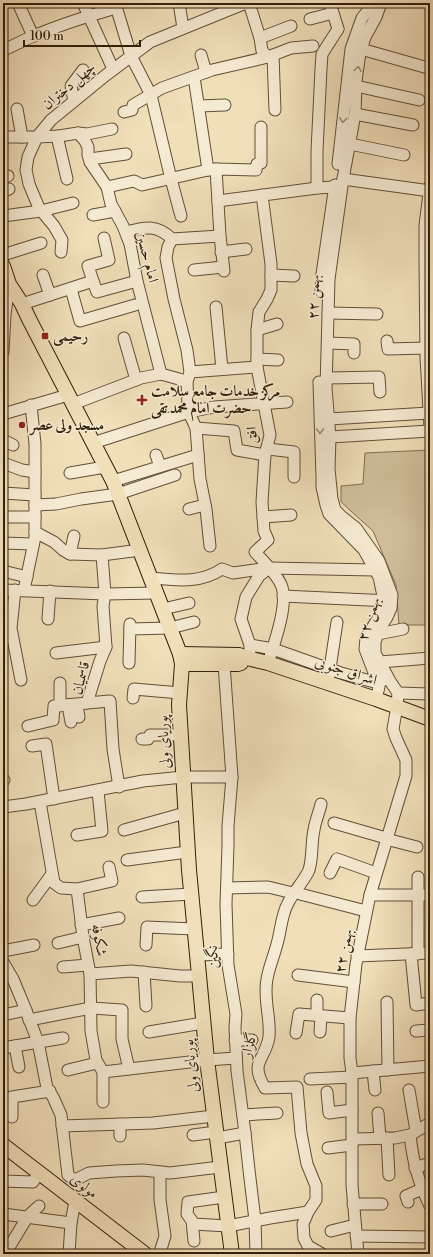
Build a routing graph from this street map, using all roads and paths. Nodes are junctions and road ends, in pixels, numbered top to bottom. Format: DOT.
graph roads {
  1 [pos="18,3"];
  2 [pos="82,3"];
  3 [pos="179,3"];
  4 [pos="372,3"];
  5 [pos="381,3"];
  6 [pos="243,4"];
  7 [pos="116,6"];
  8 [pos="331,8"];
  9 [pos="88,16"];
  10 [pos="310,19"];
  11 [pos="291,26"];
  12 [pos="183,28"];
  13 [pos="338,29"];
  14 [pos="356,34"];
  15 [pos="33,36"];
  16 [pos="260,38"];
  17 [pos="312,46"];
  18 [pos="361,49"];
  19 [pos="3,50"];
  20 [pos="201,55"];
  21 [pos="131,56"];
  22 [pos="271,56"];
  23 [pos="428,68"];
  24 [pos="113,69"];
  25 [pos="83,70"];
  26 [pos="206,72"];
  27 [pos="194,77"];
  28 [pos="356,86"];
  29 [pos="151,95"];
  30 [pos="419,100"];
  31 [pos="74,101"];
  32 [pos="225,105"];
  33 [pos="199,106"];
  34 [pos="17,109"];
  35 [pos="275,110"];
  36 [pos="124,112"];
  37 [pos="355,114"];
  38 [pos="413,126"];
  39 [pos="261,127"];
  40 [pos="112,129"];
  41 [pos="78,133"];
  42 [pos="58,136"];
  43 [pos="3,137"];
  44 [pos="22,137"];
  45 [pos="37,137"];
  46 [pos="350,144"];
  47 [pos="120,153"];
  48 [pos="404,155"];
  49 [pos="90,159"];
  50 [pos="212,169"];
  51 [pos="343,178"];
  52 [pos="67,179"];
  53 [pos="171,179"];
  54 [pos="107,186"];
  55 [pos="334,187"];
  56 [pos="317,188"];
  57 [pos="427,188"];
  58 [pos="262,195"];
  59 [pos="218,201"];
  60 [pos="73,203"];
  61 [pos="41,211"];
  62 [pos="115,211"];
  63 [pos="93,215"];
  64 [pos="3,216"];
  65 [pos="181,216"];
  66 [pos="427,226"];
  67 [pos="126,232"];
  68 [pos="220,236"];
  69 [pos="104,238"];
  70 [pos="172,239"];
  71 [pos="41,243"];
  72 [pos="246,249"];
  73 [pos="61,252"];
  74 [pos="221,252"];
  75 [pos="3,265"];
  76 [pos="194,270"];
  77 [pos="43,275"];
  78 [pos="271,275"];
  79 [pos="294,276"];
  80 [pos="93,281"];
  81 [pos="138,281"];
  82 [pos="9,284"];
  83 [pos="71,289"];
  84 [pos="50,295"];
  85 [pos="5,298"];
  86 [pos="22,304"];
  87 [pos="130,305"];
  88 [pos="216,307"];
  89 [pos="328,313"];
  90 [pos="377,314"];
  91 [pos="428,320"];
  92 [pos="277,324"];
  93 [pos="256,330"];
  94 [pos="124,338"];
  95 [pos="387,341"];
  96 [pos="328,343"];
  97 [pos="3,346"];
  98 [pos="426,348"];
  99 [pos="3,352"];
  100 [pos="354,353"];
  101 [pos="278,360"];
  102 [pos="257,363"];
  103 [pos="222,369"];
  104 [pos="161,374"];
  105 [pos="189,377"];
  106 [pos="327,378"];
  107 [pos="136,380"];
  108 [pos="429,380"];
  109 [pos="380,392"];
  110 [pos="70,399"];
  111 [pos="287,402"];
  112 [pos="265,404"];
  113 [pos="31,405"];
  114 [pos="189,412"];
  115 [pos="429,413"];
  116 [pos="3,414"];
  117 [pos="329,419"];
  118 [pos="196,428"];
  119 [pos="430,429"];
  120 [pos="330,437"];
  121 [pos="93,443"];
  122 [pos="266,452"];
  123 [pos="156,455"];
  124 [pos="198,455"];
  125 [pos="3,463"];
  126 [pos="160,466"];
  127 [pos="105,467"];
  128 [pos="35,472"];
  129 [pos="70,473"];
  130 [pos="175,476"];
  131 [pos="294,477"];
  132 [pos="113,480"];
  133 [pos="3,493"];
  134 [pos="118,494"];
  135 [pos="35,500"];
  136 [pos="205,505"];
  137 [pos="189,509"];
  138 [pos="291,515"];
  139 [pos="3,517"];
  140 [pos="35,517"];
  141 [pos="263,517"];
  142 [pos="35,532"];
  143 [pos="74,536"];
  144 [pos="3,543"];
  145 [pos="33,544"];
  146 [pos="210,546"];
  147 [pos="140,550"];
  148 [pos="70,554"];
  149 [pos="102,555"];
  150 [pos="269,568"];
  151 [pos="375,570"];
  152 [pos="3,571"];
  153 [pos="27,577"];
  154 [pos="151,578"];
  155 [pos="3,590"];
  156 [pos="19,590"];
  157 [pos="50,591"];
  158 [pos="156,593"];
  159 [pos="105,594"];
  160 [pos="283,596"];
  161 [pos="388,601"];
  162 [pos="189,603"];
  163 [pos="163,609"];
  164 [pos="48,619"];
  165 [pos="194,622"];
  166 [pos="337,622"];
  167 [pos="7,628"];
  168 [pos="170,628"];
  169 [pos="404,629"];
  170 [pos="378,634"];
  171 [pos="250,645"];
  172 [pos="106,647"];
  173 [pos="272,649"];
  174 [pos="56,653"];
  175 [pos="430,658"];
  176 [pos="181,659"];
  177 [pos="251,659"];
  178 [pos="380,662"];
  179 [pos="128,663"];
  180 [pos="268,663"];
  181 [pos="224,664"];
  182 [pos="330,669"];
  183 [pos="21,680"];
  184 [pos="383,680"];
  185 [pos="60,683"];
  186 [pos="328,683"];
  187 [pos="180,693"];
  188 [pos="430,694"];
  189 [pos="134,698"];
  190 [pos="376,699"];
  191 [pos="397,699"];
  192 [pos="73,705"];
  193 [pos="75,719"];
  194 [pos="430,719"];
  195 [pos="28,726"];
  196 [pos="181,735"];
  197 [pos="142,739"];
  198 [pos="32,746"];
  199 [pos="183,777"];
  200 [pos="232,777"];
  201 [pos="119,786"];
  202 [pos="98,791"];
  203 [pos="54,799"];
  204 [pos="40,802"];
  205 [pos="321,804"];
  206 [pos="3,807"];
  207 [pos="185,814"];
  208 [pos="334,823"];
  209 [pos="124,830"];
  210 [pos="77,835"];
  211 [pos="386,838"];
  212 [pos="417,847"];
  213 [pos="188,852"];
  214 [pos="128,860"];
  215 [pos="109,867"];
  216 [pos="330,872"];
  217 [pos="376,873"];
  218 [pos="52,874"];
  219 [pos="418,877"];
  220 [pos="227,888"];
  221 [pos="77,889"];
  222 [pos="297,893"];
  223 [pos="191,894"];
  224 [pos="370,895"];
  225 [pos="417,895"];
  226 [pos="430,895"];
  227 [pos="142,897"];
  228 [pos="33,900"];
  229 [pos="366,911"];
  230 [pos="118,918"];
  231 [pos="81,925"];
  232 [pos="194,929"];
  233 [pos="83,937"];
  234 [pos="58,943"];
  235 [pos="146,945"];
  236 [pos="34,946"];
  237 [pos="3,951"];
  238 [pos="430,953"];
  239 [pos="228,954"];
  240 [pos="415,954"];
  241 [pos="197,955"];
  242 [pos="357,956"];
  243 [pos="3,962"];
  244 [pos="63,967"];
  245 [pos="89,969"];
  246 [pos="144,972"];
  247 [pos="298,975"];
  248 [pos="199,976"];
  249 [pos="354,982"];
  250 [pos="318,1000"];
  251 [pos="387,1002"];
  252 [pos="430,1003"];
  253 [pos="146,1006"];
  254 [pos="91,1008"];
  255 [pos="3,1015"];
  256 [pos="28,1015"];
  257 [pos="319,1016"];
  258 [pos="350,1018"];
  259 [pos="203,1023"];
  260 [pos="430,1030"];
  261 [pos="416,1031"];
  262 [pos="149,1032"];
  263 [pos="320,1032"];
  264 [pos="296,1033"];
  265 [pos="63,1038"];
  266 [pos="235,1040"];
  267 [pos="252,1040"];
  268 [pos="38,1042"];
  269 [pos="15,1046"];
  270 [pos="3,1048"];
  271 [pos="236,1058"];
  272 [pos="207,1060"];
  273 [pos="430,1066"];
  274 [pos="19,1067"];
  275 [pos="100,1068"];
  276 [pos="130,1069"];
  277 [pos="68,1070"];
  278 [pos="388,1070"];
  279 [pos="373,1071"];
  280 [pos="352,1075"];
  281 [pos="310,1079"];
  282 [pos="375,1090"];
  283 [pos="409,1090"];
  284 [pos="50,1091"];
  285 [pos="327,1092"];
  286 [pos="103,1102"];
  287 [pos="352,1110"];
  288 [pos="277,1113"];
  289 [pos="378,1113"];
  290 [pos="243,1115"];
  291 [pos="214,1116"];
  292 [pos="12,1118"];
  293 [pos="430,1123"];
  294 [pos="120,1124"];
  295 [pos="62,1126"];
  296 [pos="245,1133"];
  297 [pos="413,1133"];
  298 [pos="193,1135"];
  299 [pos="216,1135"];
  300 [pos="120,1136"];
  301 [pos="383,1138"];
  302 [pos="352,1142"];
  303 [pos="3,1145"];
  304 [pos="328,1148"];
  305 [pos="430,1163"];
  306 [pos="220,1167"];
  307 [pos="415,1168"];
  308 [pos="160,1172"];
  309 [pos="39,1173"];
  310 [pos="390,1175"];
  311 [pos="3,1181"];
  312 [pos="426,1188"];
  313 [pos="224,1197"];
  314 [pos="75,1201"];
  315 [pos="408,1202"];
  316 [pos="353,1204"];
  317 [pos="382,1204"];
  318 [pos="39,1206"];
  319 [pos="430,1206"];
  320 [pos="308,1212"];
  321 [pos="3,1214"];
  322 [pos="28,1216"];
  323 [pos="255,1220"];
  324 [pos="71,1223"];
  325 [pos="193,1224"];
  326 [pos="228,1226"];
  327 [pos="331,1231"];
  328 [pos="356,1231"];
  329 [pos="430,1237"];
  330 [pos="194,1241"];
  331 [pos="161,1250"];
  332 [pos="5,1254"];
  333 [pos="69,1254"];
  334 [pos="145,1254"];
  335 [pos="232,1254"];
  336 [pos="256,1254"];
  337 [pos="322,1254"];
  338 [pos="358,1254"];
  1 -- 15 [label="street"];
  2 -- 9 [label="street"];
  3 -- 12 [label="street"];
  4 -- 14 [label="street, ۲۲ بهمن"];
  5 -- 18 [label="street, ۲۲ بهمن"];
  6 -- 12 [label="street, چهل دختران"];
  6 -- 16 [label="street"];
  7 -- 9 [label="street"];
  7 -- 21 [label="street"];
  8 -- 10 [label="street"];
  8 -- 13 [label="street"];
  9 -- 15 [label="street"];
  9 -- 24 [label="street"];
  11 -- 16 [label="street"];
  12 -- 21 [label="street, چهل دختران"];
  13 -- 14 [label="street"];
  13 -- 56 [label="street"];
  14 -- 55 [label="street, ۲۲ بهمن, one-way"];
  15 -- 19 [label="street"];
  16 -- 22 [label="street"];
  17 -- 22 [label="street"];
  18 -- 23 [label="street"];
  28 -- 18 [label="street, ۲۲ بهمن, one-way"];
  20 -- 26 [label="street"];
  21 -- 24 [label="street, چهل دختران"];
  21 -- 29 [label="street"];
  22 -- 26 [label="street"];
  22 -- 35 [label="street"];
  24 -- 31 [label="street, چهل دختران"];
  25 -- 31 [label="street"];
  26 -- 27 [label="street"];
  27 -- 29 [label="street"];
  27 -- 33 [label="street"];
  28 -- 30 [label="street"];
  28 -- 37 [label="street, ۲۲ بهمن"];
  29 -- 36 [label="street"];
  29 -- 53 [label="street"];
  31 -- 45 [label="street, چهل دختران"];
  32 -- 33 [label="street"];
  33 -- 50 [label="street"];
  34 -- 44 [label="street"];
  37 -- 38 [label="street"];
  37 -- 46 [label="street, ۲۲ بهمن"];
  39 -- 50 [label="street"];
  40 -- 41 [label="street"];
  41 -- 42 [label="street"];
  41 -- 49 [label="street, امام حسین"];
  42 -- 45 [label="street"];
  42 -- 52 [label="street"];
  43 -- 44 [label="street"];
  44 -- 45 [label="street"];
  45 -- 61 [label="street, چهل دختران"];
  46 -- 48 [label="street"];
  46 -- 51 [label="street, ۲۲ بهمن"];
  47 -- 49 [label="street"];
  49 -- 54 [label="street, امام حسین"];
  50 -- 53 [label="street"];
  50 -- 59 [label="street"];
  51 -- 57 [label="street"];
  51 -- 89 [label="street, ۲۲ بهمن"];
  53 -- 54 [label="street"];
  53 -- 65 [label="street"];
  54 -- 62 [label="street, امام حسین"];
  55 -- 56 [label="street"];
  55 -- 151 [label="street, ۲۲ بهمن, one-way"];
  56 -- 58 [label="street"];
  57 -- 66 [label="street"];
  58 -- 59 [label="street"];
  58 -- 78 [label="street, افق"];
  59 -- 68 [label="street"];
  60 -- 61 [label="street"];
  61 -- 64 [label="street"];
  61 -- 73 [label="street, چهل دختران"];
  62 -- 63 [label="street"];
  62 -- 67 [label="street, امام حسین"];
  66 -- 91 [label="street"];
  67 -- 70 [label="street"];
  67 -- 81 [label="street, امام حسین"];
  68 -- 70 [label="street"];
  68 -- 74 [label="street"];
  69 -- 80 [label="street"];
  70 -- 105 [label="street"];
  71 -- 75 [label="street"];
  72 -- 74 [label="street"];
  74 -- 76 [label="street"];
  75 -- 82 [label="main road, پوریای ولی"];
  77 -- 84 [label="street"];
  78 -- 79 [label="street"];
  78 -- 93 [label="street, افق"];
  80 -- 81 [label="street"];
  80 -- 83 [label="street"];
  81 -- 104 [label="street, امام حسین"];
  82 -- 85 [label="street"];
  82 -- 86 [label="main road, پوریای ولی"];
  83 -- 84 [label="street"];
  83 -- 87 [label="street"];
  84 -- 86 [label="street"];
  85 -- 97 [label="street"];
  86 -- 110 [label="main road, پوریای ولی"];
  88 -- 103 [label="street"];
  89 -- 90 [label="street"];
  89 -- 96 [label="street, ۲۲ بهمن"];
  91 -- 98 [label="street"];
  92 -- 93 [label="street"];
  93 -- 102 [label="street, افق"];
  94 -- 107 [label="street"];
  95 -- 98 [label="street"];
  96 -- 100 [label="street"];
  96 -- 106 [label="street, ۲۲ بهمن"];
  97 -- 99 [label="street"];
  98 -- 108 [label="street"];
  101 -- 102 [label="street"];
  102 -- 103 [label="street"];
  102 -- 112 [label="street, افق"];
  103 -- 105 [label="street"];
  104 -- 105 [label="street"];
  104 -- 107 [label="street"];
  105 -- 114 [label="street"];
  106 -- 109 [label="street"];
  106 -- 117 [label="street, ۲۲ بهمن"];
  107 -- 110 [label="street"];
  108 -- 115 [label="street"];
  110 -- 113 [label="street"];
  110 -- 121 [label="main road, پوریای ولی"];
  111 -- 112 [label="street"];
  112 -- 114 [label="street"];
  112 -- 122 [label="street, افق"];
  113 -- 116 [label="street"];
  113 -- 128 [label="street"];
  114 -- 118 [label="street"];
  114 -- 121 [label="street"];
  115 -- 117 [label="street"];
  115 -- 119 [label="street"];
  117 -- 120 [label="street, ۲۲ بهمن"];
  118 -- 122 [label="street"];
  118 -- 124 [label="street"];
  119 -- 120 [label="street"];
  120 -- 161 [label="street, ۲۲ بهمن"];
  121 -- 127 [label="main road, پوریای ولی"];
  122 -- 131 [label="street"];
  122 -- 141 [label="street, افق"];
  123 -- 126 [label="street"];
  124 -- 126 [label="street"];
  124 -- 136 [label="street"];
  125 -- 128 [label="street"];
  126 -- 132 [label="street"];
  127 -- 129 [label="street"];
  127 -- 132 [label="main road, پوریای ولی"];
  128 -- 135 [label="street"];
  130 -- 134 [label="street"];
  132 -- 134 [label="main road, پوریای ولی"];
  133 -- 135 [label="street"];
  134 -- 135 [label="street"];
  134 -- 147 [label="main road, پوریای ولی"];
  135 -- 140 [label="street"];
  136 -- 137 [label="street"];
  136 -- 146 [label="street"];
  138 -- 141 [label="street"];
  139 -- 140 [label="street"];
  140 -- 142 [label="street"];
  141 -- 150 [label="street, افق"];
  142 -- 145 [label="street"];
  142 -- 148 [label="street"];
  143 -- 148 [label="street"];
  144 -- 145 [label="street"];
  145 -- 153 [label="street"];
  147 -- 149 [label="street"];
  147 -- 154 [label="main road, پوریای ولی"];
  148 -- 149 [label="street"];
  149 -- 159 [label="street, قاسمیان"];
  150 -- 151 [label="street"];
  150 -- 154 [label="street"];
  150 -- 160 [label="street, افق"];
  150 -- 171 [label="street"];
  151 -- 161 [label="street, ۲۲ بهمن"];
  152 -- 153 [label="street"];
  153 -- 156 [label="street"];
  154 -- 158 [label="main road, پوریای ولی"];
  155 -- 156 [label="street"];
  156 -- 157 [label="street"];
  156 -- 167 [label="street"];
  157 -- 159 [label="street"];
  157 -- 164 [label="street"];
  158 -- 159 [label="street"];
  158 -- 163 [label="main road, پوریای ولی"];
  159 -- 172 [label="street, قاسمیان"];
  160 -- 161 [label="street"];
  160 -- 173 [label="street, افق"];
  161 -- 170 [label="street, ۲۲ بهمن"];
  161 -- 184 [label="street, ۲۲ بهمن"];
  162 -- 163 [label="street"];
  163 -- 168 [label="main road, پوریای ولی"];
  165 -- 168 [label="street"];
  166 -- 182 [label="street"];
  167 -- 183 [label="street"];
  168 -- 176 [label="main road, پوریای ولی"];
  168 -- 179 [label="street"];
  169 -- 170 [label="street"];
  170 -- 178 [label="street, ۲۲ بهمن"];
  171 -- 173 [label="street"];
  171 -- 177 [label="street"];
  172 -- 174 [label="street"];
  172 -- 192 [label="street, قاسمیان"];
  173 -- 180 [label="street, افق"];
  173 -- 182 [label="street"];
  175 -- 178 [label="street"];
  176 -- 177 [label="main road, اشراق جنوبی"];
  176 -- 181 [label="main road, اشراق جنوبی"];
  176 -- 187 [label="main road, پوریای ولی"];
  177 -- 180 [label="main road, اشراق جنوبی"];
  177 -- 181 [label="main road, اشراق جنوبی"];
  178 -- 184 [label="street, ۲۲ بهمن"];
  180 -- 186 [label="main road, اشراق جنوبی"];
  181 -- 200 [label="street, نگین"];
  182 -- 184 [label="street"];
  182 -- 186 [label="street"];
  184 -- 190 [label="street, ۲۲ بهمن"];
  184 -- 191 [label="street, ۲۲ بهمن"];
  185 -- 192 [label="street"];
  186 -- 190 [label="main road, اشراق جنوبی"];
  187 -- 189 [label="street"];
  187 -- 196 [label="main road, پوریای ولی"];
  188 -- 191 [label="street"];
  190 -- 191 [label="main road, اشراق جنوبی"];
  191 -- 194 [label="main road, اشراق جنوبی"];
  191 -- 211 [label="street, ۲۲ بهمن"];
  192 -- 193 [label="street"];
  192 -- 195 [label="street"];
  192 -- 201 [label="street, قاسمیان"];
  196 -- 197 [label="street"];
  196 -- 199 [label="main road, پوریای ولی"];
  198 -- 203 [label="street"];
  199 -- 200 [label="street"];
  199 -- 201 [label="street"];
  199 -- 207 [label="main road, پوریای ولی"];
  200 -- 220 [label="street, نگین"];
  201 -- 202 [label="street"];
  202 -- 203 [label="street"];
  202 -- 210 [label="street"];
  203 -- 204 [label="street"];
  204 -- 206 [label="street"];
  204 -- 218 [label="street"];
  205 -- 222 [label="street, گلزار"];
  207 -- 209 [label="street"];
  207 -- 213 [label="main road, پوریای ولی"];
  208 -- 211 [label="street"];
  211 -- 212 [label="street"];
  211 -- 217 [label="street, ۲۲ بهمن"];
  213 -- 214 [label="street"];
  213 -- 223 [label="main road, پوریای ولی"];
  215 -- 221 [label="street"];
  216 -- 217 [label="street"];
  217 -- 224 [label="street, ۲۲ بهمن"];
  218 -- 221 [label="street"];
  218 -- 228 [label="street"];
  219 -- 225 [label="street"];
  220 -- 222 [label="street"];
  220 -- 239 [label="street, نگین"];
  221 -- 231 [label="street, شکوفه"];
  222 -- 229 [label="street"];
  222 -- 320 [label="street, گلزار"];
  223 -- 227 [label="street"];
  223 -- 232 [label="main road, پوریای ولی"];
  224 -- 225 [label="street"];
  224 -- 229 [label="street, ۲۲ بهمن"];
  225 -- 226 [label="street"];
  225 -- 240 [label="street"];
  229 -- 242 [label="street, ۲۲ بهمن"];
  230 -- 231 [label="street"];
  231 -- 233 [label="street, شکوفه"];
  232 -- 235 [label="street"];
  232 -- 241 [label="main road, پوریای ولی"];
  233 -- 234 [label="street"];
  233 -- 245 [label="street, شکوفه"];
  236 -- 237 [label="street"];
  238 -- 240 [label="street"];
  239 -- 241 [label="street"];
  239 -- 266 [label="street, نگین"];
  240 -- 242 [label="street"];
  240 -- 252 [label="street"];
  241 -- 248 [label="main road, پوریای ولی"];
  242 -- 249 [label="street, ۲۲ بهمن"];
  243 -- 256 [label="street"];
  244 -- 245 [label="street"];
  245 -- 246 [label="street"];
  245 -- 254 [label="street, شکوفه"];
  246 -- 248 [label="street"];
  246 -- 253 [label="street"];
  247 -- 249 [label="street"];
  248 -- 259 [label="main road, پوریای ولی"];
  249 -- 258 [label="street, ۲۲ بهمن"];
  250 -- 257 [label="street"];
  251 -- 278 [label="street"];
  254 -- 256 [label="street"];
  254 -- 275 [label="street, شکوفه"];
  254 -- 276 [label="street"];
  255 -- 256 [label="street"];
  256 -- 268 [label="street"];
  257 -- 258 [label="street"];
  257 -- 263 [label="street"];
  257 -- 264 [label="street"];
  258 -- 280 [label="street, ۲۲ بهمن"];
  259 -- 262 [label="street"];
  259 -- 272 [label="main road, پوریای ولی"];
  260 -- 261 [label="street"];
  265 -- 268 [label="street"];
  266 -- 267 [label="street"];
  266 -- 271 [label="street, نگین"];
  268 -- 269 [label="street"];
  268 -- 284 [label="street"];
  269 -- 270 [label="street"];
  269 -- 274 [label="street"];
  271 -- 272 [label="street"];
  271 -- 290 [label="street, نگین"];
  272 -- 276 [label="street"];
  272 -- 291 [label="main road, پوریای ولی"];
  273 -- 278 [label="street"];
  275 -- 276 [label="street"];
  275 -- 277 [label="street"];
  275 -- 286 [label="street, شکوفه"];
  278 -- 279 [label="street"];
  279 -- 280 [label="street"];
  279 -- 282 [label="street"];
  280 -- 281 [label="street"];
  280 -- 287 [label="street, ۲۲ بهمن"];
  283 -- 297 [label="street"];
  284 -- 292 [label="street"];
  284 -- 295 [label="street"];
  285 -- 287 [label="street"];
  287 -- 302 [label="street, ۲۲ بهمن"];
  288 -- 290 [label="street"];
  289 -- 301 [label="street"];
  290 -- 296 [label="street, نگین"];
  291 -- 294 [label="street"];
  291 -- 299 [label="main road, پوریای ولی"];
  293 -- 297 [label="street"];
  294 -- 295 [label="street"];
  294 -- 300 [label="street"];
  295 -- 308 [label="street"];
  296 -- 299 [label="street"];
  296 -- 323 [label="street, نگین"];
  297 -- 301 [label="street"];
  297 -- 307 [label="street"];
  298 -- 299 [label="street"];
  299 -- 306 [label="main road, پوریای ولی"];
  301 -- 302 [label="street"];
  301 -- 310 [label="street"];
  302 -- 304 [label="street"];
  302 -- 316 [label="street, ۲۲ بهمن"];
  303 -- 309 [label="main road, مولوی"];
  305 -- 307 [label="street"];
  306 -- 308 [label="street"];
  306 -- 313 [label="main road, پوریای ولی"];
  307 -- 312 [label="street"];
  308 -- 331 [label="street"];
  309 -- 311 [label="street"];
  309 -- 314 [label="main road, مولوی"];
  312 -- 315 [label="street"];
  312 -- 319 [label="street"];
  313 -- 325 [label="street"];
  313 -- 326 [label="main road, پوریای ولی"];
  314 -- 324 [label="street"];
  314 -- 334 [label="main road, مولوی"];
  316 -- 317 [label="street"];
  316 -- 328 [label="street, ۲۲ بهمن"];
  318 -- 322 [label="street"];
  320 -- 323 [label="street"];
  320 -- 337 [label="street, گلزار"];
  321 -- 322 [label="street"];
  322 -- 324 [label="street"];
  322 -- 332 [label="street"];
  323 -- 326 [label="street"];
  323 -- 336 [label="street, نگین"];
  324 -- 333 [label="street"];
  325 -- 326 [label="street"];
  325 -- 330 [label="street"];
  326 -- 335 [label="main road, پوریای ولی"];
  327 -- 328 [label="street"];
  328 -- 329 [label="street"];
  328 -- 338 [label="street, ۲۲ بهمن"];
}
